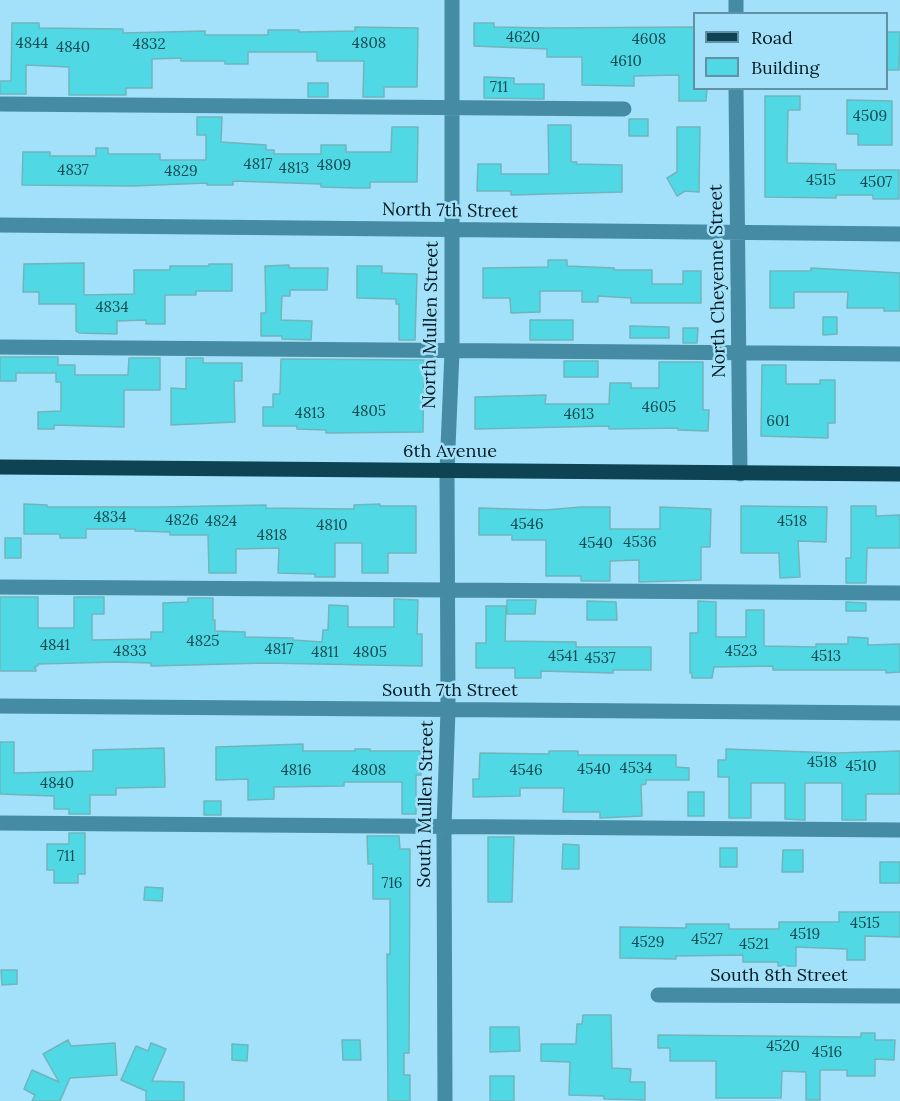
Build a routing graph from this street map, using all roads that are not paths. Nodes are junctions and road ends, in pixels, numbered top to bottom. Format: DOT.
graph roads {
  1 [pos="452,0"];
  2 [pos="736,90"];
  3 [pos="0,104"];
  4 [pos="451,109"];
  5 [pos="624,109"];
  6 [pos="0,225"];
  7 [pos="451,230"];
  8 [pos="737,233"];
  9 [pos="900,234"];
  10 [pos="0,347"];
  11 [pos="452,352"];
  12 [pos="739,353"];
  13 [pos="900,354"];
  14 [pos="0,467"];
  15 [pos="447,471"];
  16 [pos="740,474"];
  17 [pos="900,474"];
  18 [pos="0,586"];
  19 [pos="447,590"];
  20 [pos="900,593"];
  21 [pos="0,706"];
  22 [pos="448,711"];
  23 [pos="900,713"];
  24 [pos="0,823"];
  25 [pos="444,827"];
  26 [pos="900,830"];
  27 [pos="658,995"];
  28 [pos="900,996"];
  29 [pos="445,1101"];
  1 -- 4 [label="street, North Mullen Street"];
  2 -- 8 [label="street, North Cheyenne Street"];
  3 -- 4 [label="street"];
  4 -- 5 [label="street"];
  4 -- 7 [label="street, North Mullen Street"];
  6 -- 7 [label="street, North 7th Street"];
  7 -- 8 [label="street, North 7th Street"];
  7 -- 11 [label="street, North Mullen Street"];
  8 -- 9 [label="street, North 7th Street"];
  8 -- 12 [label="street, North Cheyenne Street"];
  10 -- 11 [label="street"];
  11 -- 12 [label="street"];
  11 -- 15 [label="street, North Mullen Street"];
  12 -- 13 [label="street"];
  12 -- 16 [label="street, North Cheyenne Street"];
  14 -- 15 [label="main road, 6th Avenue"];
  15 -- 16 [label="main road, 6th Avenue"];
  15 -- 19 [label="street, South Mullen Street"];
  16 -- 17 [label="main road, 6th Avenue"];
  18 -- 19 [label="street"];
  19 -- 20 [label="street"];
  19 -- 22 [label="street, South Mullen Street"];
  21 -- 22 [label="street, South 7th Street"];
  22 -- 23 [label="street, South 7th Street"];
  22 -- 25 [label="street, South Mullen Street"];
  24 -- 25 [label="street"];
  25 -- 26 [label="street"];
  25 -- 29 [label="street, South Mullen Street"];
  27 -- 28 [label="street, South 8th Street"];
}
